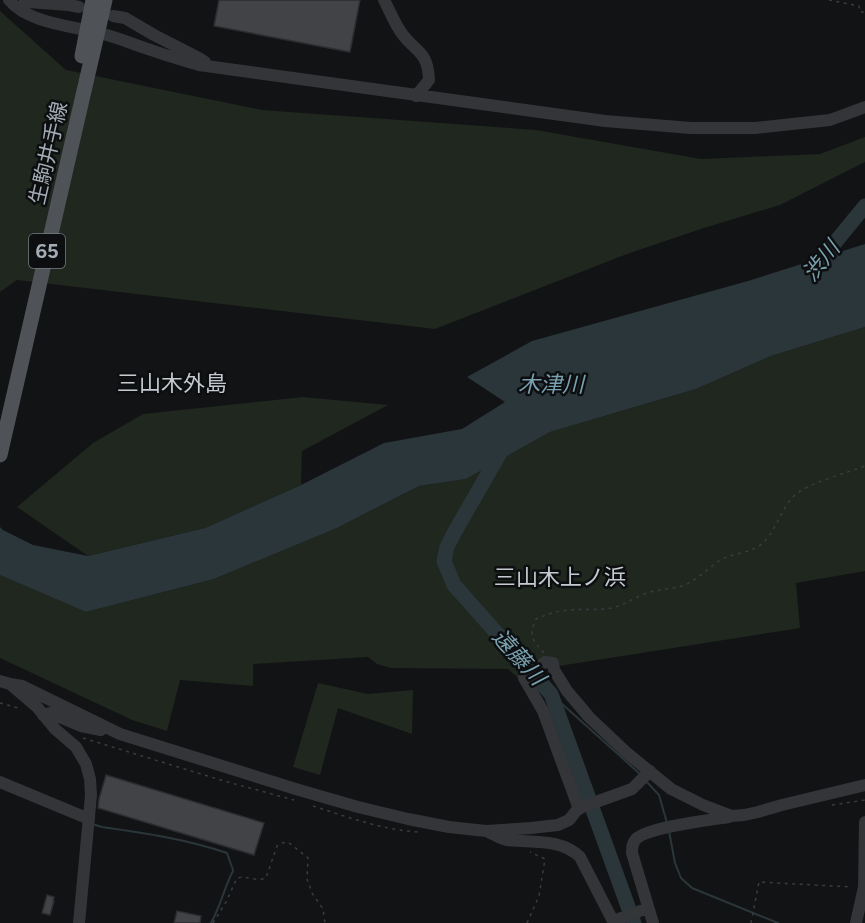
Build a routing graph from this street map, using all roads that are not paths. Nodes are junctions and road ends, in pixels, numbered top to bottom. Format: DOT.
graph roads {
  1 [pos="9,0"];
  2 [pos="25,0"];
  3 [pos="105,0"];
  4 [pos="384,0"];
  5 [pos="86,4"];
  6 [pos="114,16"];
  7 [pos="90,39"];
  8 [pos="211,67"];
  9 [pos="416,96"];
  10 [pos="865,107"];
  11 [pos="0,412"];
  12 [pos="0,455"];
  13 [pos="5,682"];
  14 [pos="43,715"];
  15 [pos="120,734"];
  16 [pos="650,771"];
  17 [pos="0,782"];
  18 [pos="865,785"];
  19 [pos="579,809"];
  20 [pos="732,816"];
  21 [pos="89,819"];
  22 [pos="865,822"];
  23 [pos="486,831"];
  24 [pos="864,888"];
  25 [pos="645,910"];
  26 [pos="616,921"];
  27 [pos="79,923"];
  28 [pos="653,923"];
  29 [pos="856,923"];
  1 -- 7 [label="street"];
  2 -- 5 [label="street"];
  3 -- 7 [label="main road, 生駒井手線 / 65"];
  4 -- 9 [label="street"];
  5 -- 7 [label="main road, 生駒井手線 / 65"];
  6 -- 8 [label="street"];
  7 -- 8 [label="street"];
  7 -- 11 [label="main road, 生駒井手線 / 65"];
  7 -- 12 [label="main road, 生駒井手線 / 65"];
  8 -- 9 [label="street"];
  9 -- 10 [label="street"];
  13 -- 14 [label="street"];
  13 -- 15 [label="street"];
  14 -- 15 [label="street"];
  14 -- 21 [label="street"];
  15 -- 23 [label="street"];
  16 -- 19 [label="street"];
  16 -- 19 [label="street"];
  16 -- 20 [label="street"];
  17 -- 21 [label="street"];
  18 -- 20 [label="street"];
  19 -- 23 [label="street"];
  20 -- 25 [label="street"];
  21 -- 27 [label="street"];
  22 -- 24 [label="street"];
  23 -- 26 [label="street"];
  24 -- 29 [label="street"];
  25 -- 26 [label="street"];
  25 -- 28 [label="street"];
}
